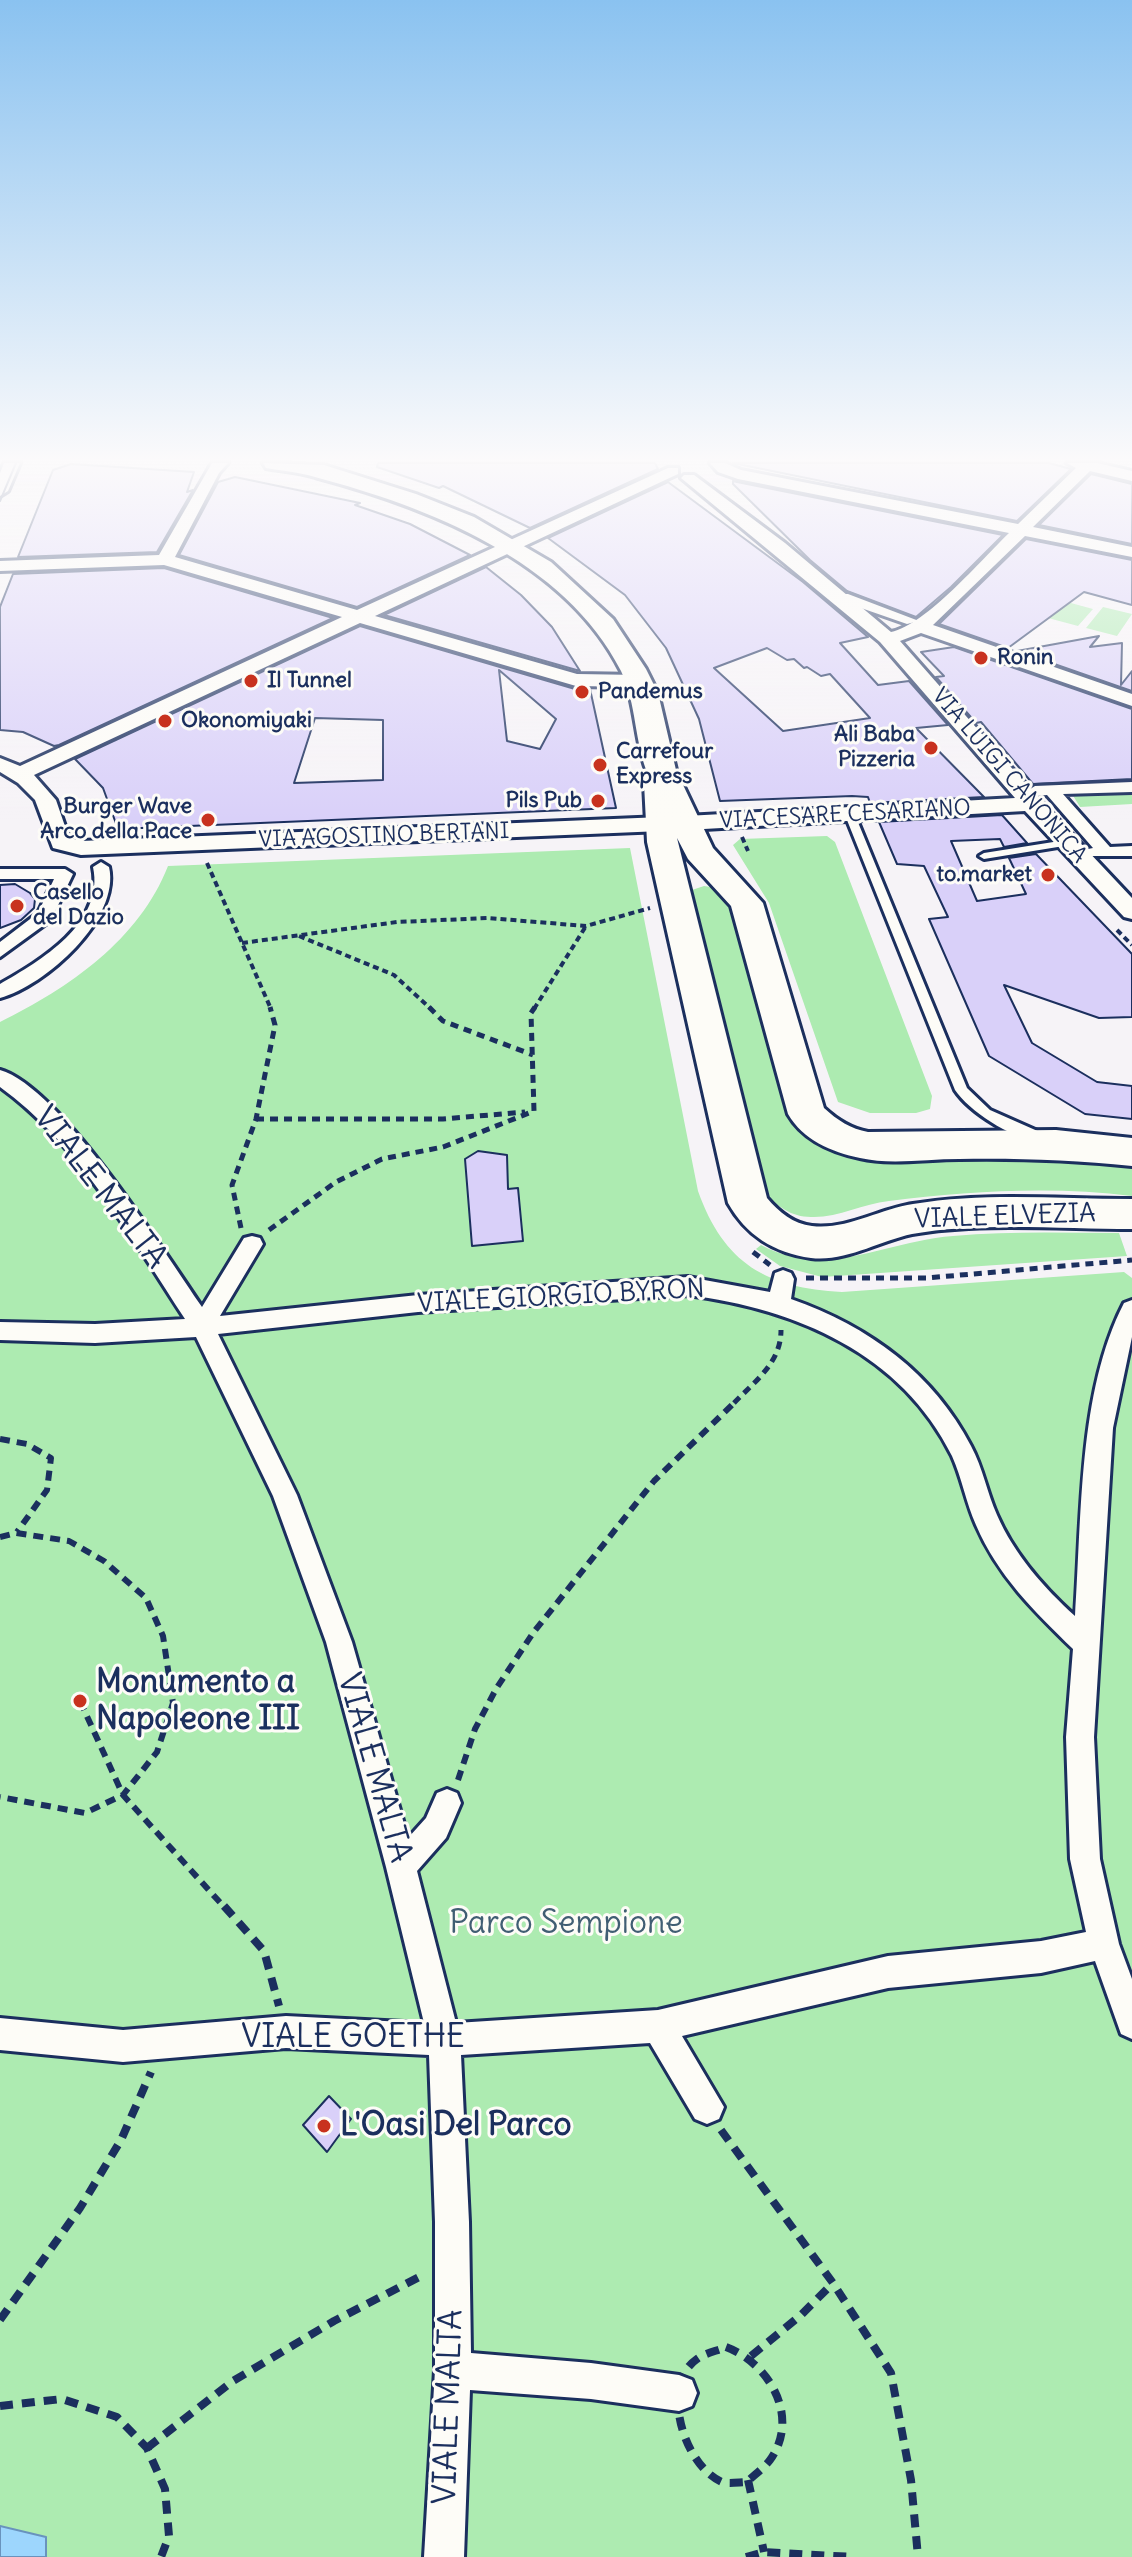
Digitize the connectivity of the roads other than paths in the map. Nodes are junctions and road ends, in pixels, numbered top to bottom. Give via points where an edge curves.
1 (240, 582) edge
2 (436, 582) edge
3 (561, 582) edge
4 (823, 582) edge
5 (963, 582) edge
6 (840, 596) junction
7 (360, 618) junction
8 (916, 624) junction
9 (887, 638) junction
10 (639, 681) junction
11 (1132, 700) edge
12 (10, 769) edge
13 (1132, 787) edge
14 (1039, 795) junction
15 (850, 815) junction
16 (673, 824) junction
17 (1071, 848) junction
18 (1132, 851) edge
19 (1105, 852) junction
20 (984, 856) dead end
21 (104, 858) junction
22 (0, 874) edge
23 (733, 886) junction
24 (669, 897) junction
25 (75, 904) junction
26 (1132, 912) edge
27 (0, 951) edge
28 (0, 992) edge
29 (0, 1077) edge
30 (1056, 1144) junction
31 (1132, 1152) edge
32 (1130, 1219) edge
33 (252, 1244) road end
34 (785, 1272) junction
35 (1132, 1309) edge
36 (202, 1326) junction
37 (0, 1331) edge
38 (1123, 1360) edge
39 (1085, 1643) junction
40 (447, 1803) road end
41 (401, 1867) junction
42 (1104, 1944) junction
43 (1132, 2023) edge
44 (658, 2026) junction
45 (0, 2034) edge
46 (444, 2040) junction
47 (707, 2107) road end
48 (453, 2370) junction
49 (679, 2393) road end
50 (444, 2557) edge

1 - 7 street
2 - 7 street
3 - 10 main road, VIALE GIORGIO BYRON via 619,645
4 - 6 street
5 - 8 street
6 - 8 street
6 - 9 street, VIA LUIGI CANONICA
7 - 10 street via 576,680
7 - 12 street
8 - 9 street via 907,634
8 - 11 street
9 - 14 street, VIA LUIGI CANONICA
10 - 16 main road, VIALE GIORGIO BYRON
12 - 21 street, VIA AGOSTINO BERTANI via 46,803 61,843
13 - 14 street, VIA CESARE CESARIANO
14 - 15 street, VIA CESARE CESARIANO
14 - 17 street, VIA LUIGI CANONICA
14 - 19 street
15 - 16 street, VIA CESARE CESARIANO
15 - 30 lane via 961,1090 984,1114
16 - 21 street, VIA AGOSTINO BERTANI
16 - 23 main road
16 - 24 main road, VIALE GIORGIO BYRON via 662,842
17 - 19 street, VIA CESARE CESARIANO
17 - 20 lane, VIA CESARE CESARIANO
17 - 26 street, VIA LUIGI CANONICA
18 - 19 street, VIA CESARE CESARIANO
21 - 25 street via 103,876
22 - 25 street via 65,874
23 - 24 main road via 703,880
23 - 30 main road via 747,903 807,1114 826,1131 868,1146
24 - 34 main road, VIALE GIORGIO BYRON via 748,1203 764,1223
25 - 27 street
25 - 28 street via 73,942
29 - 36 street, VIALE MALTA via 38,1104 119,1202
30 - 31 main road
32 - 34 main road, VIALE ELVEZIA via 985,1214 912,1219 837,1241 812,1242
33 - 36 street
34 - 36 street, VIALE GIORGIO BYRON via 735,1290 688,1286
34 - 39 street, VIALE GIORGIO BYRON via 831,1321 884,1355 927,1399 962,1452 985,1519 1026,1585
35 - 38 street via 1118,1344
36 - 37 street, VIALE GIORGIO BYRON via 45,1335
36 - 41 street, VIALE MALTA via 285,1495 339,1642
38 - 39 street via 1101,1428
39 - 42 street via 1080,1737 1085,1859
40 - 41 street via 436,1828
41 - 46 street, VIALE MALTA
42 - 43 street
42 - 44 street, VIALE GOETHE via 1041,1957 888,1972
44 - 46 street, VIALE GOETHE
44 - 47 street
45 - 46 street, VIALE GOETHE via 123,2046 286,2032
46 - 48 street, VIALE MALTA
48 - 49 street
48 - 50 street, VIALE MALTA

